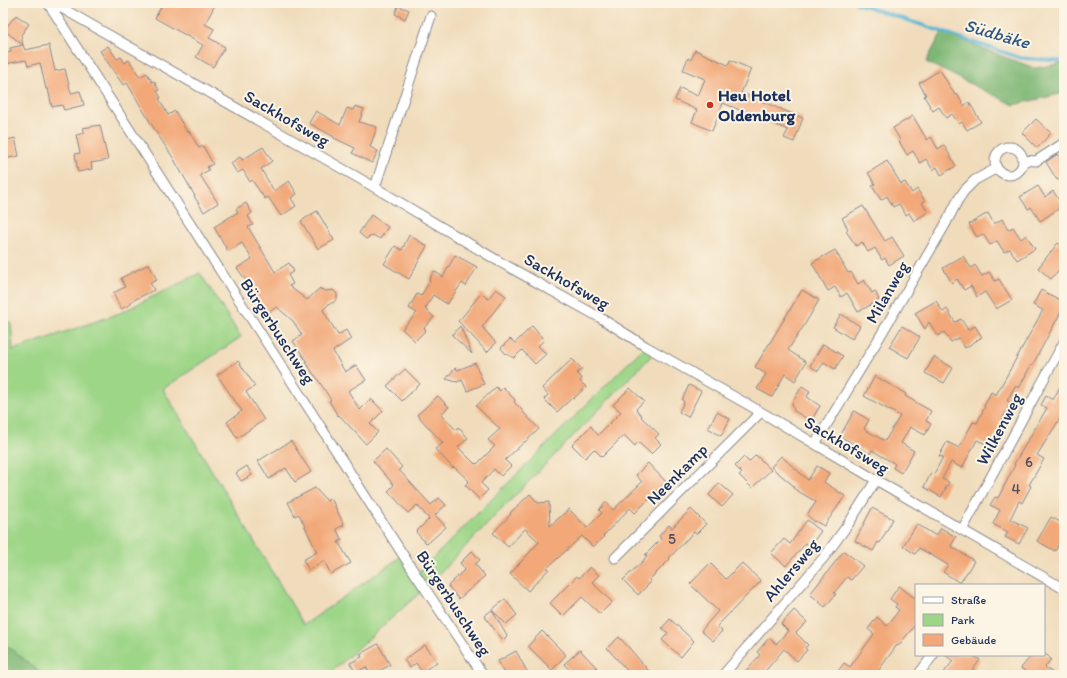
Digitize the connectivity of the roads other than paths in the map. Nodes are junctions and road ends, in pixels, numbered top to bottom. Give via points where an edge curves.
1 (48, 3) edge
2 (53, 3) edge
3 (431, 16) dead end
4 (1064, 142) edge
5 (1023, 160) junction
6 (997, 168) junction
7 (375, 187) junction
8 (1064, 342) edge
9 (761, 412) junction
10 (815, 444) junction
11 (876, 480) junction
12 (962, 530) junction
13 (615, 558) dead end
14 (1064, 589) edge
15 (932, 656) edge
16 (483, 675) edge
17 (722, 675) edge
18 (918, 675) edge

1 - 16 street, Bürgerbuschweg
2 - 7 street, Sackhofsweg
3 - 7 street
4 - 5 street via 1036,161
5 - 6 street via 1021,169 1013,174 1004,174
5 - 6 street via 1016,148 1002,148 996,155
6 - 10 street, Milanweg via 975,180 958,200
7 - 9 street, Sackhofsweg
8 - 12 street, Wilkenweg
9 - 10 street, Sackhofsweg
9 - 13 street, Neenkamp
10 - 11 street, Sackhofsweg
11 - 12 street, Sackhofsweg
11 - 17 street, Ahlersweg via 825,556
12 - 14 street, Sackhofsweg
15 - 18 street

